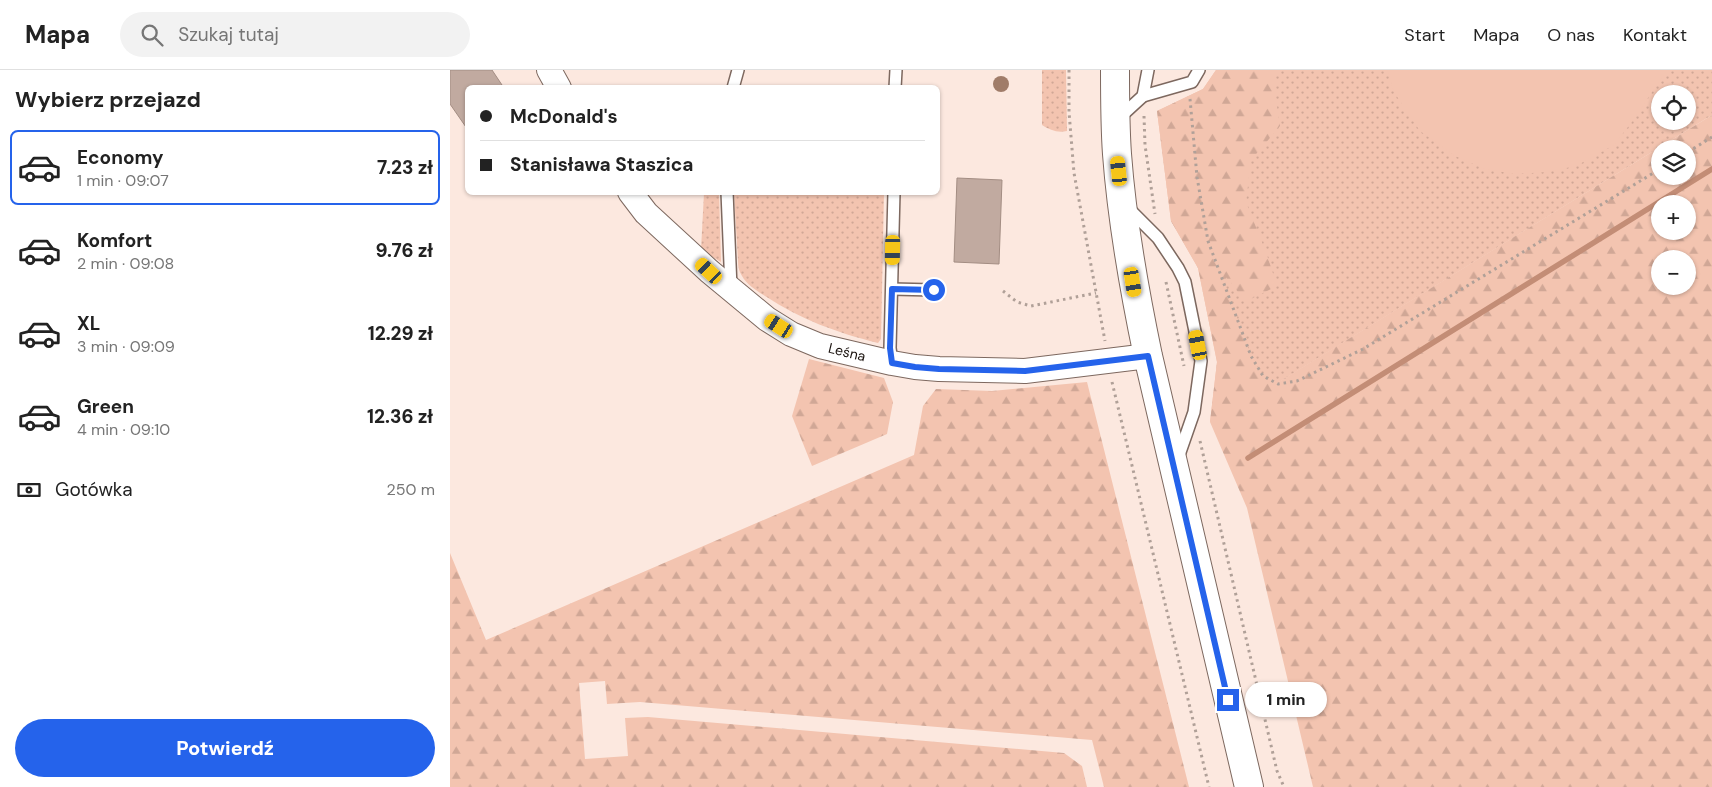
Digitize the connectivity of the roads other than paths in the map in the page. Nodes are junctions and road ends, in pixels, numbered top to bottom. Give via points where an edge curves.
1 (549, 70) edge
2 (738, 70) edge
3 (896, 70) edge
4 (1115, 70) edge
5 (1148, 70) edge
6 (1199, 70) edge
7 (557, 85) edge
8 (734, 85) edge
9 (896, 85) edge
10 (1143, 96) junction
11 (1116, 120) junction
12 (632, 195) edge
13 (727, 195) edge
14 (894, 195) edge
15 (1122, 203) junction
16 (892, 289) junction
17 (731, 290) junction
18 (934, 290) dead end
19 (1148, 356) junction
20 (892, 363) junction
21 (1174, 469) junction
22 (1249, 787) edge

1 - 7 street
2 - 8 lane
3 - 9 lane
4 - 11 main road
5 - 10 lane
6 - 10 lane via 1192,82
10 - 11 lane
11 - 15 main road
12 - 17 street, Leśna via 646,213
13 - 17 lane
14 - 16 lane
15 - 19 main road
15 - 21 lane via 1158,238 1186,282 1200,361 1194,412
16 - 18 lane
16 - 20 lane
17 - 20 street, Leśna via 791,334 820,346
19 - 20 street, Leśna via 1025,371 939,369
19 - 21 main road
21 - 22 main road

